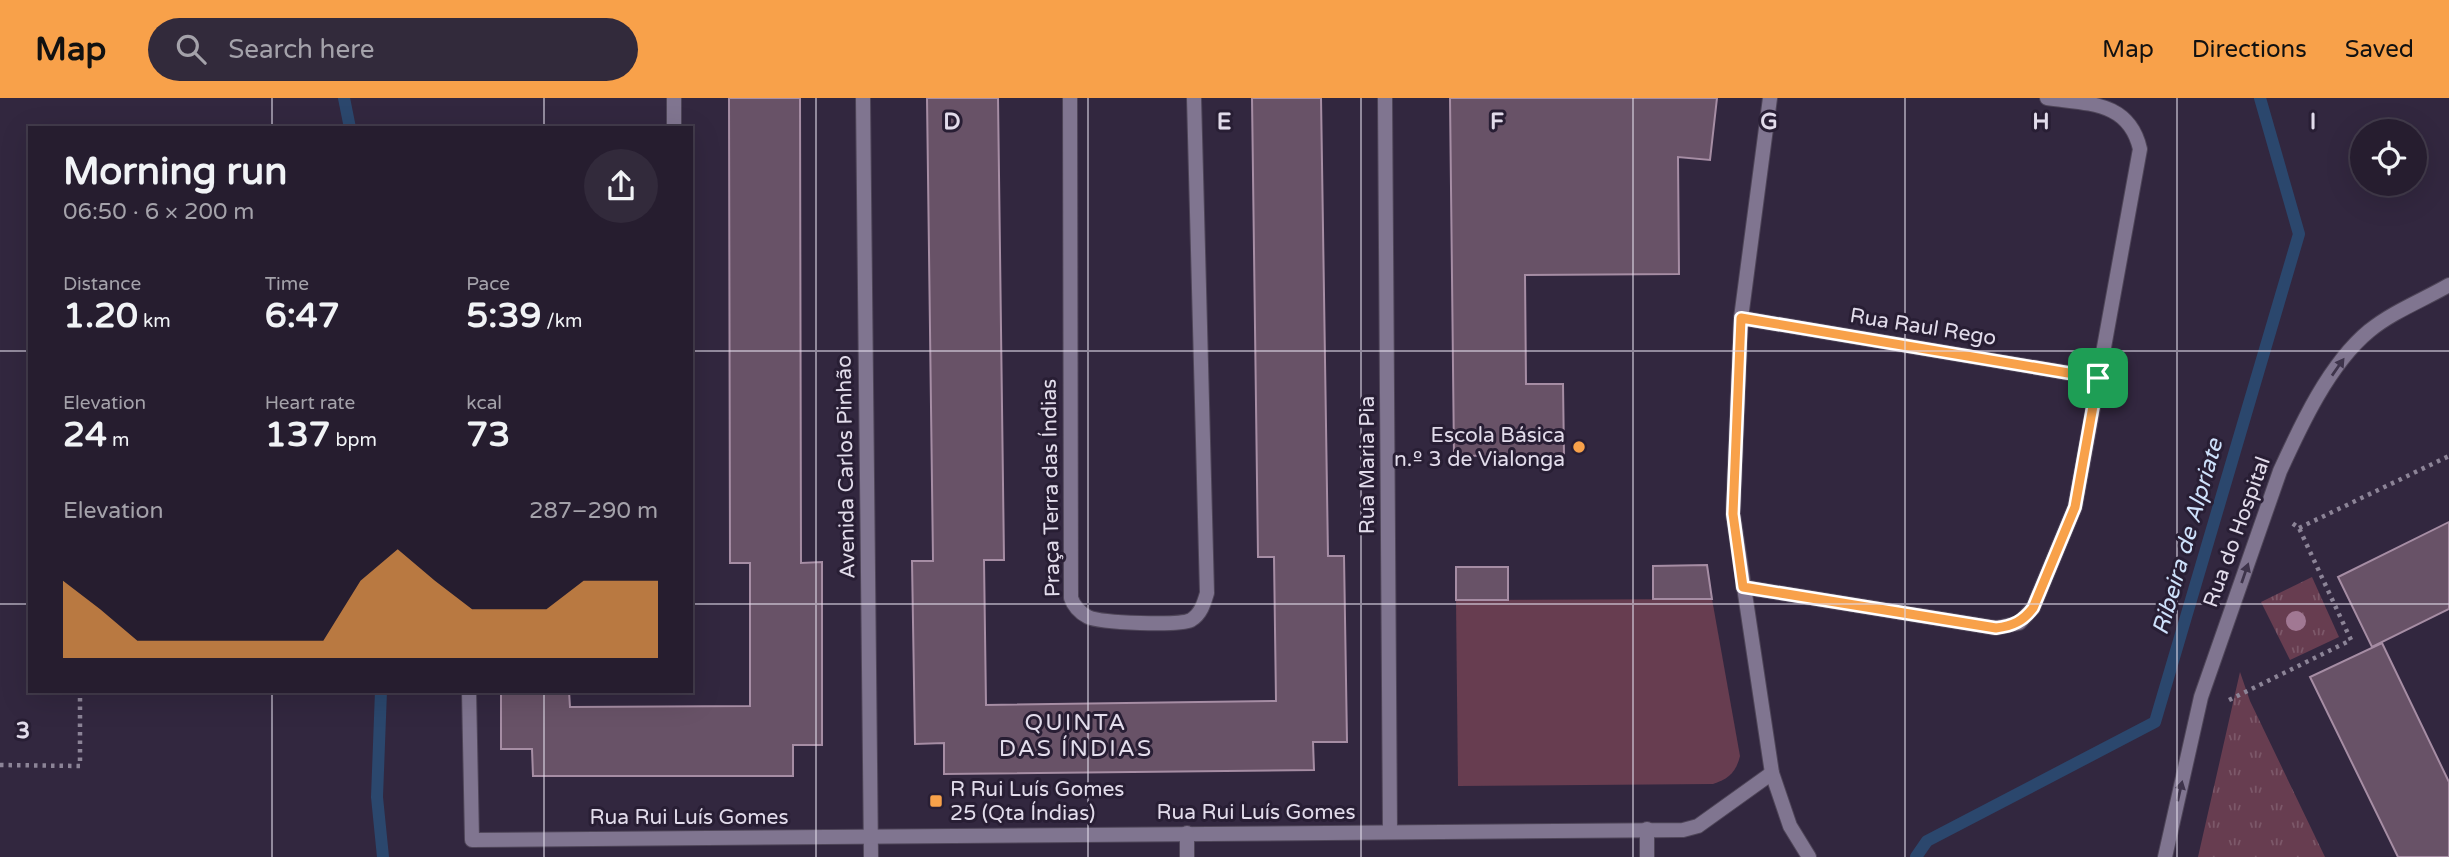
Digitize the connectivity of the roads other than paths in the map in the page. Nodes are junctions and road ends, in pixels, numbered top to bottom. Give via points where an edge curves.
1 (674, 98) edge
2 (863, 98) edge
3 (1070, 98) edge
4 (1194, 98) edge
5 (1385, 98) edge
6 (1770, 98) edge
7 (2047, 98) edge
8 (674, 126) edge
9 (2449, 285) edge
10 (1741, 318) junction
11 (2098, 378) junction
12 (1743, 587) junction
13 (469, 693) edge
14 (1772, 773) junction
15 (1647, 830) junction
16 (1390, 832) junction
17 (1187, 833) junction
18 (871, 836) junction
19 (871, 857) edge
20 (1187, 857) edge
21 (1647, 857) edge
22 (1809, 857) edge
23 (2165, 857) edge

1 - 8 street
2 - 18 street, Avenida Carlos Pinhão
3 - 4 street, Praça Terra das Índias via 1071,597 1081,613 1098,620 1181,624 1195,617 1207,593
5 - 16 street, Rua Maria Pia
6 - 10 street
7 - 11 street via 2113,111 2127,119 2140,149
23 -> 9 street, Rua do Hospital via 2200,704 2295,439 2350,350 2386,319
10 - 11 street, Rua Raul Rego
10 - 12 street via 1733,514
11 - 12 street via 2073,514 2033,608 2019,622 1996,628
12 - 14 street
13 - 18 street, Rua Rui Luís Gomes via 472,840
14 - 15 street, Rua Rui Luís Gomes via 1698,826
14 - 22 street via 1790,826
15 - 16 street, Rua Rui Luís Gomes
15 - 21 street
16 - 17 street, Rua Rui Luís Gomes
17 - 18 street, Rua Rui Luís Gomes
17 - 20 street
18 - 19 street, Avenida Carlos Pinhão

